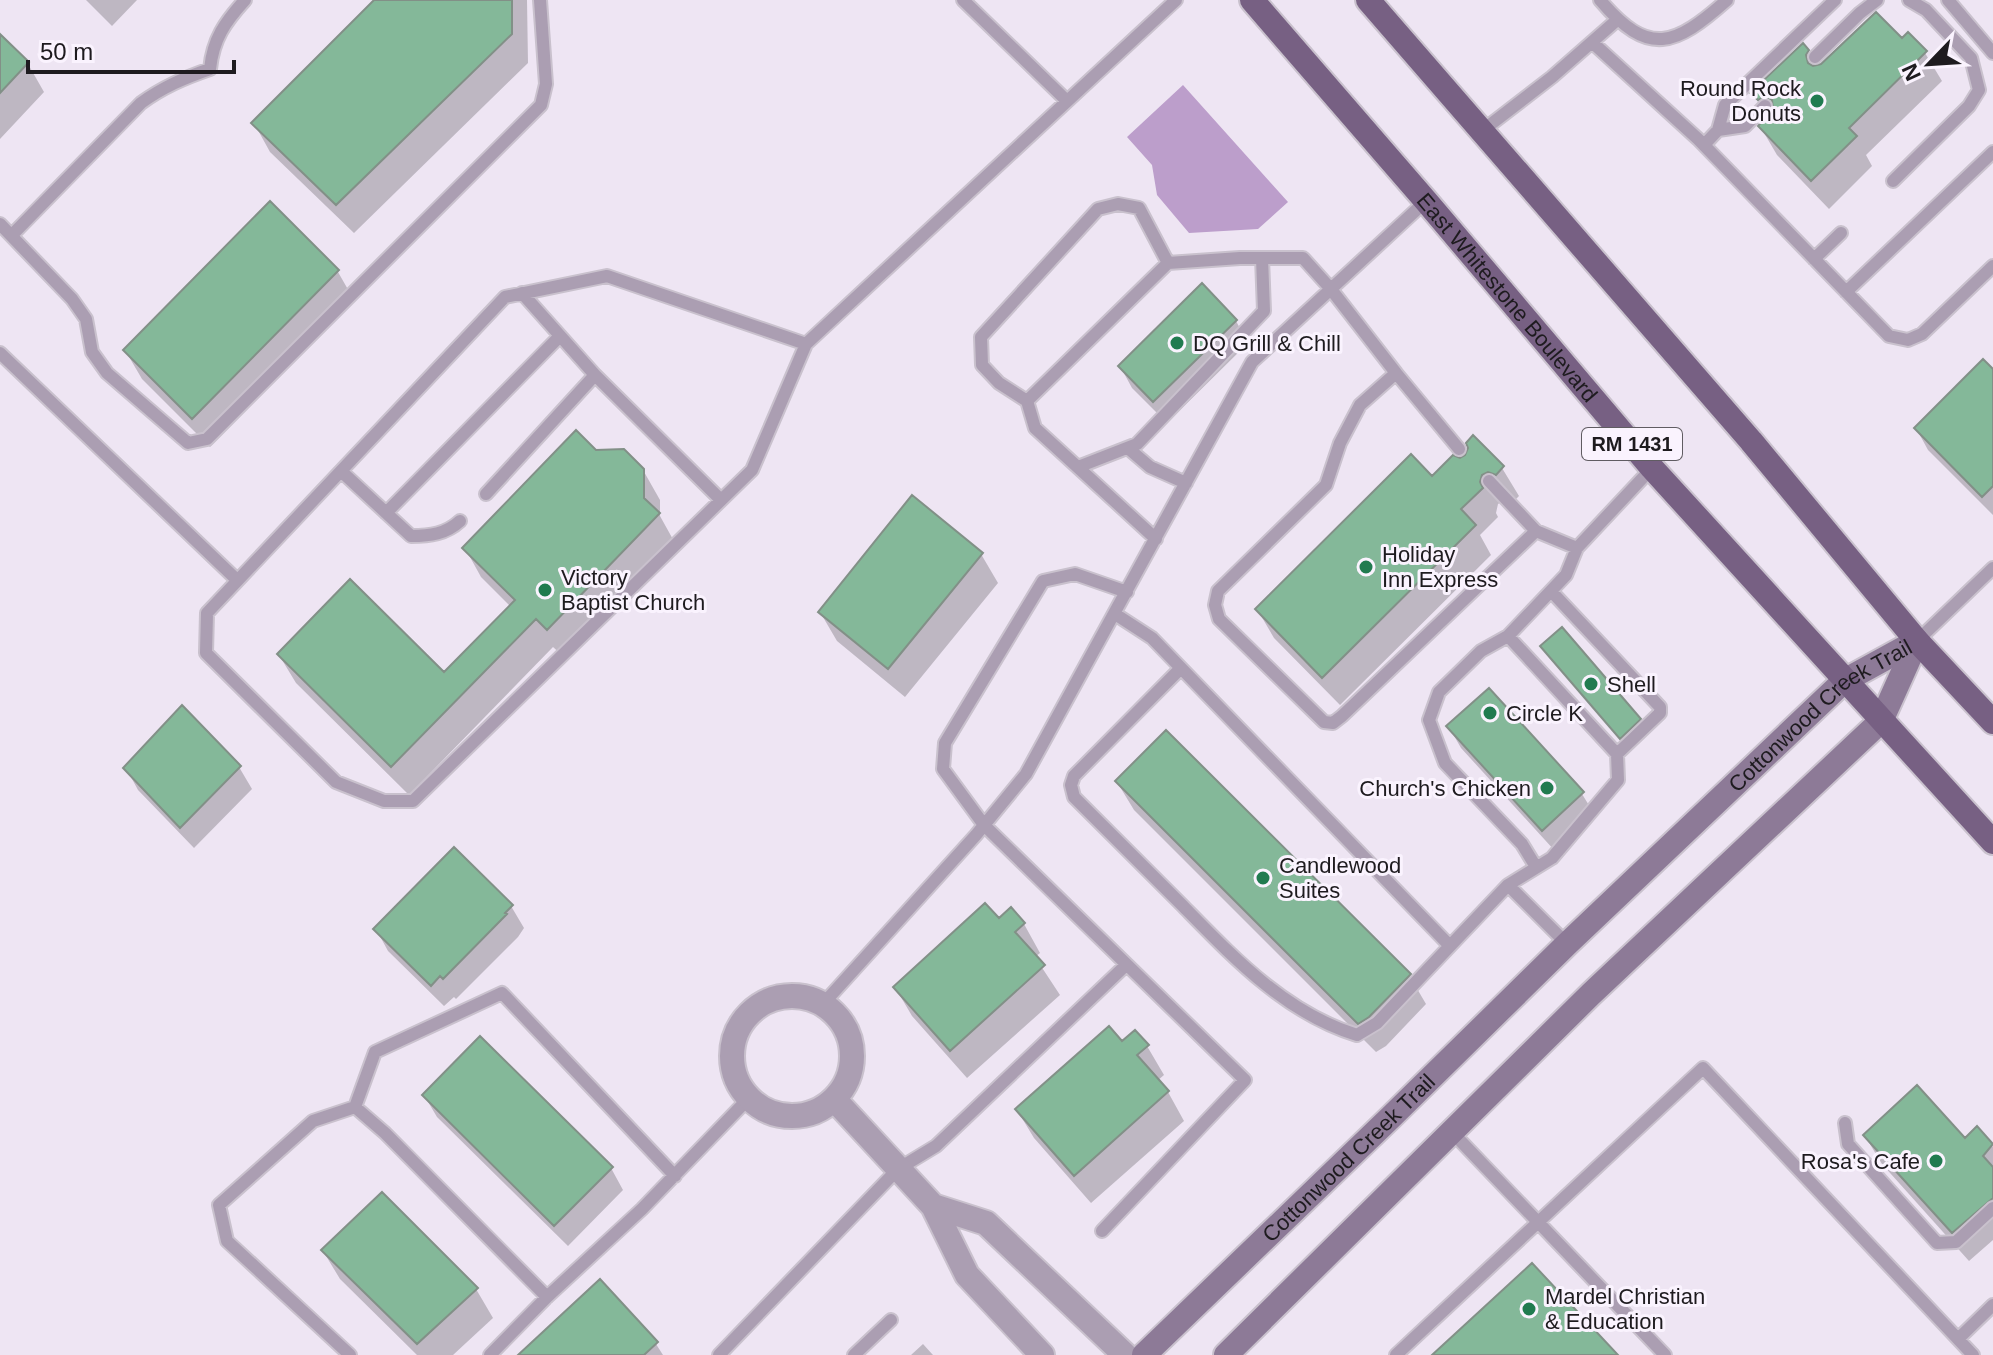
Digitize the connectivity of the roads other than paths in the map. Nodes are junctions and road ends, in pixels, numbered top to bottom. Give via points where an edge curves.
1 (245, 0) edge
2 (540, 0) edge
3 (963, 0) edge
4 (1176, 0) edge
5 (1252, 0) edge
6 (1368, 0) edge
7 (1600, 0) edge
8 (1727, 0) edge
9 (1835, 0) edge
10 (1877, 0) edge
11 (1909, 0) edge
12 (1948, 0) edge
13 (1617, 20) junction
14 (1593, 43) junction
15 (1993, 53) edge
16 (1815, 57) dead end
17 (1067, 101) junction
18 (1765, 106) dead end
19 (1718, 130) junction
20 (1482, 131) junction
21 (1704, 145) junction
22 (1992, 155) edge
23 (1893, 181) dead end
24 (1426, 201) junction
25 (0, 224) edge
26 (1841, 233) dead end
27 (12, 235) junction
28 (1262, 258) junction
29 (1814, 259) junction
30 (1168, 263) junction
31 (1993, 266) edge
32 (1330, 288) junction
33 (1846, 292) junction
34 (522, 293) junction
35 (560, 336) junction
36 (806, 344) junction
37 (0, 353) edge
38 (1396, 373) junction
39 (595, 375) junction
40 (1027, 401) junction
41 (1129, 449) junction
42 (1459, 449) dead end
43 (1078, 467) junction
44 (1652, 468) junction
45 (341, 471) junction
46 (1489, 481) dead end
47 (1186, 483) junction
48 (486, 494) dead end
49 (721, 500) junction
50 (386, 513) junction
51 (460, 521) dead end
52 (1536, 531) junction
53 (1156, 539) junction
54 (1577, 548) junction
55 (1993, 568) edge
56 (237, 580) junction
57 (1551, 591) junction
58 (1127, 592) junction
59 (1115, 614) junction
60 (1508, 636) junction
61 (1917, 641) junction
62 (1180, 669) junction
63 (1844, 681) junction
64 (1881, 721) junction
65 (1993, 722) edge
66 (1617, 754) junction
67 (984, 825) junction
68 (1993, 842) edge
69 (1536, 867) junction
70 (1508, 885) junction
71 (1567, 944) junction
72 (1450, 946) junction
73 (1126, 965) junction
74 (823, 1004) junction
75 (749, 1098) junction
76 (834, 1099) junction
77 (355, 1107) junction
78 (1845, 1123) dead end
79 (1452, 1132) junction
80 (898, 1169) junction
81 (675, 1176) junction
82 (933, 1206) junction
83 (1993, 1208) edge
84 (1539, 1221) junction
85 (1102, 1231) dead end
86 (547, 1297) junction
87 (1993, 1305) edge
88 (891, 1320) dead end
89 (1958, 1339) junction
90 (350, 1355) edge
91 (490, 1355) edge
92 (720, 1355) edge
93 (854, 1355) edge
94 (1042, 1355) edge
95 (1125, 1355) edge
96 (1144, 1355) edge
97 (1226, 1355) edge
98 (1396, 1355) edge
99 (1665, 1355) edge
100 (1973, 1355) edge

1 - 27 lane via 212,48 210,69 159,89 141,103
2 - 27 lane via 546,84 541,105 207,439 188,443 107,373 92,352 86,319
3 - 17 lane
4 - 17 lane
5 - 24 main road, East Whitestone Boulevard / RM 1431
6 - 20 main road
7 - 13 lane
8 - 13 lane via 1670,39 1636,34
9 - 19 lane via 1725,105
10 - 16 lane
11 - 23 lane via 1926,10 1971,58 1979,90
12 - 15 lane
13 - 14 lane
14 - 20 lane
14 - 21 lane
17 - 36 lane
18 - 19 lane via 1745,126
19 - 21 lane
20 - 61 main road
21 - 29 lane
22 - 33 lane
24 - 32 lane
24 - 44 main road, East Whitestone Boulevard / RM 1431
25 - 27 lane
26 - 29 lane
28 - 30 lane
28 - 32 lane via 1303,258
28 - 41 lane via 1264,311
29 - 33 lane
30 - 40 lane
30 - 40 lane via 1139,208 1118,204 1098,209 981,337 982,365
31 - 33 lane via 1922,334 1908,340 1889,336
32 - 38 lane
32 - 47 lane via 1252,362
34 - 35 lane
34 - 36 lane via 607,276
34 - 45 lane via 505,297
35 - 39 lane
35 - 50 lane
36 - 49 lane via 752,470
37 - 56 lane
38 - 42 lane
38 - 52 lane via 1360,405 1326,485 1218,591 1219,619 1324,722 1333,723
39 - 48 lane
39 - 49 lane
40 - 43 lane via 1035,428
41 - 43 lane
41 - 47 lane via 1150,467
43 - 53 lane
44 - 54 lane
44 - 63 main road, East Whitestone Boulevard / RM 1431
45 - 50 lane
45 - 56 lane
46 - 52 lane
47 - 53 lane
49 - 56 lane via 413,801 384,801 336,782 206,653 207,613
50 - 51 lane via 411,536 430,536
52 - 54 lane
53 - 58 lane
54 - 57 lane via 1566,575
55 - 61 lane
57 - 60 lane
57 - 66 lane via 1660,707 1660,713
58 - 59 lane
58 - 67 lane via 1075,574 1043,581 945,743 943,769
59 - 62 lane via 1152,638
59 - 67 lane via 1026,774
60 - 66 lane
60 - 69 lane via 1481,651 1439,692 1429,720 1445,763 1522,844
61 - 63 street, Cottonwood Creek Trail
61 - 64 street, Cottonwood Creek Trail
61 - 65 main road
62 - 72 lane
62 - 72 lane via 1074,776 1074,797 1247,971 1339,1029 1357,1035 1377,1023
63 - 64 main road, East Whitestone Boulevard / RM 1431
63 - 71 street, Cottonwood Creek Trail
64 - 68 main road, East Whitestone Boulevard / RM 1431
64 - 79 street, Cottonwood Creek Trail
66 - 69 lane via 1618,780 1552,858
67 - 73 lane
67 - 74 lane
69 - 70 lane
70 - 71 lane
70 - 72 lane
71 - 96 street, Cottonwood Creek Trail
73 - 80 lane via 936,1146
73 - 85 lane via 1245,1080
74 - 75 street via 807,997 772,998 744,1018 735,1033 732,1068
74 - 76 street via 847,1031 852,1049 848,1076
75 - 76 street via 782,1116 810,1113
75 - 81 lane
76 - 80 street
77 - 81 lane via 375,1052 502,993
77 - 86 lane
77 - 90 lane via 313,1121 219,1205 227,1241
78 - 83 lane via 1848,1144 1937,1243 1956,1242
79 - 84 lane
79 - 97 street, Cottonwood Creek Trail
80 - 82 street
80 - 92 lane
81 - 86 lane
82 - 94 street via 967,1275
82 - 95 street via 986,1223
84 - 89 lane via 1703,1068
84 - 98 lane
84 - 99 lane
86 - 91 lane
87 - 89 lane
88 - 93 lane
89 - 100 lane

